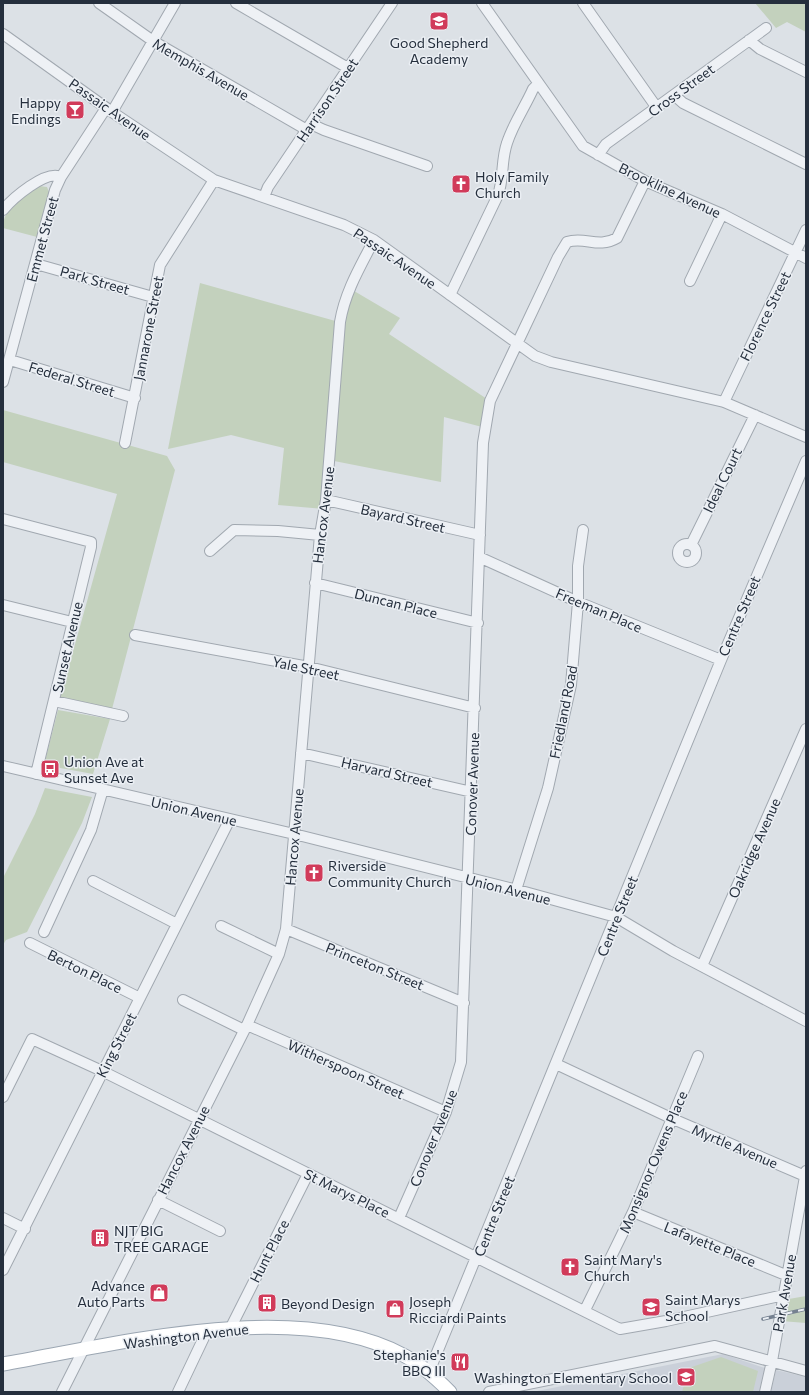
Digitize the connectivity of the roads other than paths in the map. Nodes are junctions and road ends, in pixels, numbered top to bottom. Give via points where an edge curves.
1 (99, 3) edge
2 (175, 3) edge
3 (236, 3) edge
4 (482, 3) edge
5 (583, 3) edge
6 (389, 4) edge
7 (766, 28) dead end
8 (3, 34) edge
9 (749, 40) junction
10 (153, 41) junction
11 (348, 68) junction
12 (806, 72) edge
13 (538, 84) junction
14 (674, 95) junction
15 (657, 108) junction
16 (109, 110) junction
17 (309, 127) junction
18 (598, 155) junction
19 (806, 164) edge
20 (427, 166) dead end
21 (61, 177) junction
22 (214, 180) junction
23 (645, 181) junction
24 (264, 197) junction
25 (3, 210) edge
26 (722, 214) junction
27 (806, 230) edge
28 (374, 240) junction
29 (795, 252) junction
30 (806, 258) edge
31 (36, 264) junction
32 (690, 281) dead end
33 (450, 295) junction
34 (153, 297) junction
35 (518, 345) junction
36 (10, 360) junction
37 (3, 382) edge
38 (135, 398) junction
39 (724, 402) junction
40 (754, 415) junction
41 (806, 437) edge
42 (125, 442) dead end
43 (806, 461) edge
44 (326, 500) junction
45 (3, 519) edge
46 (583, 530) dead end
47 (320, 535) junction
48 (480, 535) junction
49 (691, 545) dead end
50 (210, 551) dead end
51 (480, 557) junction
52 (315, 583) junction
53 (578, 602) junction
54 (3, 605) edge
55 (72, 622) junction
56 (478, 623) junction
57 (135, 634) dead end
58 (721, 660) junction
59 (309, 668) junction
60 (54, 701) junction
61 (475, 708) junction
62 (123, 716) dead end
63 (806, 729) edge
64 (301, 753) junction
65 (3, 766) edge
66 (36, 774) junction
67 (103, 789) junction
68 (472, 792) junction
69 (230, 819) junction
70 (294, 834) junction
71 (469, 879) junction
72 (93, 881) dead end
73 (516, 890) junction
74 (616, 918) junction
75 (177, 924) junction
76 (221, 926) dead end
77 (286, 929) junction
78 (44, 932) dead end
79 (30, 943) dead end
80 (279, 954) junction
81 (702, 966) junction
82 (140, 998) junction
83 (184, 1000) dead end
84 (464, 1003) junction
85 (806, 1021) edge
86 (245, 1028) junction
87 (698, 1056) dead end
88 (556, 1064) junction
89 (102, 1071) junction
90 (3, 1097) edge
91 (446, 1112) junction
92 (198, 1120) junction
93 (673, 1120) junction
94 (806, 1173) edge
95 (308, 1174) junction
96 (158, 1200) junction
97 (633, 1212) junction
98 (3, 1218) edge
99 (399, 1218) junction
100 (25, 1229) junction
101 (220, 1231) dead end
102 (478, 1257) junction
103 (3, 1270) edge
104 (788, 1276) junction
105 (784, 1295) junction
106 (585, 1310) junction
107 (230, 1329) junction
108 (207, 1331) junction
109 (83, 1350) junction
110 (772, 1361) junction
111 (3, 1364) edge
112 (806, 1371) edge
113 (429, 1372) junction
114 (62, 1392) edge
115 (178, 1392) edge
116 (450, 1392) edge
117 (489, 1392) edge
118 (765, 1392) edge

1 - 10 street, Memphis Avenue
2 - 10 street, Emmet Street
3 - 11 street
4 - 13 street, Brookline Avenue
5 - 15 street
6 - 11 street, Harrison Street
7 - 9 street, Cross Street
8 - 16 street, Passaic Avenue
9 - 12 street via 760,49
9 - 14 street, Cross Street
10 - 16 street, Emmet Street
10 - 17 street, Memphis Avenue
11 - 17 street, Harrison Street
13 - 18 street, Brookline Avenue via 580,143
13 - 33 street via 508,138 498,195
14 - 15 street, Cross Street
14 - 19 street via 683,103
15 - 18 street, Cross Street via 606,144
16 - 21 street, Emmet Street
16 - 22 street, Passaic Avenue
17 - 20 street, Memphis Avenue
17 - 24 street, Harrison Street via 268,187
18 - 23 street, Brookline Avenue
21 - 25 street via 52,176 31,186
21 - 31 street, Emmet Street
22 - 24 street, Passaic Avenue
22 - 34 street, Jannarone Street via 160,265
23 - 26 street, Brookline Avenue
23 - 35 street, Conover Avenue via 616,238 608,243 574,240 567,242
24 - 28 street, Passaic Avenue via 344,225
26 - 29 street, Brookline Avenue
26 - 32 street
27 - 29 street, Florence Street
28 - 33 street, Passaic Avenue
28 - 44 street, Hancox Avenue via 349,288 341,314
29 - 30 street, Brookline Avenue
29 - 39 street, Florence Street
31 - 34 street, Park Street
31 - 36 street, Emmet Street
33 - 35 street, Passaic Avenue
34 - 38 street, Jannarone Street
35 - 39 street, Passaic Avenue via 551,362
35 - 48 street, Conover Avenue via 490,401 481,465
36 - 37 street, Emmet Street
36 - 38 street, Federal Street
38 - 42 street, Jannarone Street
39 - 40 street, Passaic Avenue
40 - 41 street, Passaic Avenue
40 - 49 street, Ideal Court
43 - 58 street, Centre Street
44 - 47 street, Hancox Avenue
44 - 48 street, Bayard Street
45 - 55 street, Sunset Avenue via 91,542
46 - 53 street, Friedland Road via 578,566
47 - 50 street via 234,530
47 - 52 street, Hancox Avenue
48 - 51 street, Conover Avenue
51 - 53 street, Freeman Place
51 - 56 street, Conover Avenue
52 - 56 street, Duncan Place
52 - 59 street, Hancox Avenue
53 - 58 street, Freeman Place
53 - 73 street, Friedland Road via 571,686 548,788
54 - 55 street
55 - 60 street, Sunset Avenue
56 - 61 street, Conover Avenue
57 - 59 street, Yale Street
58 - 74 street, Centre Street
59 - 61 street, Yale Street
59 - 64 street, Hancox Avenue
60 - 62 street
60 - 66 street, Sunset Avenue
61 - 68 street, Conover Avenue
63 - 81 street, Oakridge Avenue
64 - 68 street, Harvard Street
64 - 70 street, Hancox Avenue
65 - 66 street, Union Avenue
66 - 67 street, Union Avenue
67 - 69 street, Union Avenue
67 - 78 street via 91,830
68 - 71 street, Conover Avenue
69 - 70 street, Union Avenue
69 - 75 street, King Street
70 - 71 street, Union Avenue
70 - 77 street, Hancox Avenue
71 - 73 street, Union Avenue
71 - 84 street, Conover Avenue
72 - 75 street
73 - 74 street, Union Avenue
74 - 81 street, Union Avenue
74 - 88 street, Centre Street
75 - 82 street, King Street
76 - 80 street
77 - 80 street, Hancox Avenue
77 - 84 street, Princeton Street
79 - 82 street, Berton Place
80 - 86 street, Hancox Avenue
81 - 85 street, Union Avenue
82 - 89 street, King Street
83 - 86 street, Witherspoon Street
84 - 91 street, Conover Avenue via 461,1062
86 - 91 street, Witherspoon Street
86 - 92 street, Hancox Avenue
87 - 93 street, Monsignor Owens Place
88 - 93 street, Myrtle Avenue
88 - 102 street, Centre Street
89 - 90 street, St Marys Place via 32,1039
89 - 92 street, St Marys Place
89 - 100 street, King Street
91 - 99 street, Conover Avenue
92 - 95 street, St Marys Place
92 - 96 street, Hancox Avenue
93 - 94 street, Myrtle Avenue
93 - 97 street, Monsignor Owens Place
94 - 104 street, Park Avenue
95 - 99 street, St Marys Place
95 - 107 street, Hunt Place
96 - 101 street
96 - 109 street, Hancox Avenue
97 - 104 street, Lafayette Place
97 - 106 street, Monsignor Owens Place
98 - 100 street
99 - 102 street, St Marys Place
100 - 103 street, King Street
102 - 106 street, St Marys Place
102 - 113 street, Centre Street
104 - 105 street, Park Avenue
105 - 106 street, St Marys Place via 620,1329
105 - 110 street, Park Avenue
107 - 108 main road, Washington Avenue
107 - 113 main road, Washington Avenue via 289,1328 349,1336 386,1347
108 - 109 main road, Washington Avenue
108 - 115 street
109 - 111 main road, Washington Avenue
109 - 114 street, Hancox Avenue
110 - 112 street
110 - 117 street via 715,1346
110 - 118 street, Park Avenue
113 - 116 main road, Washington Avenue

